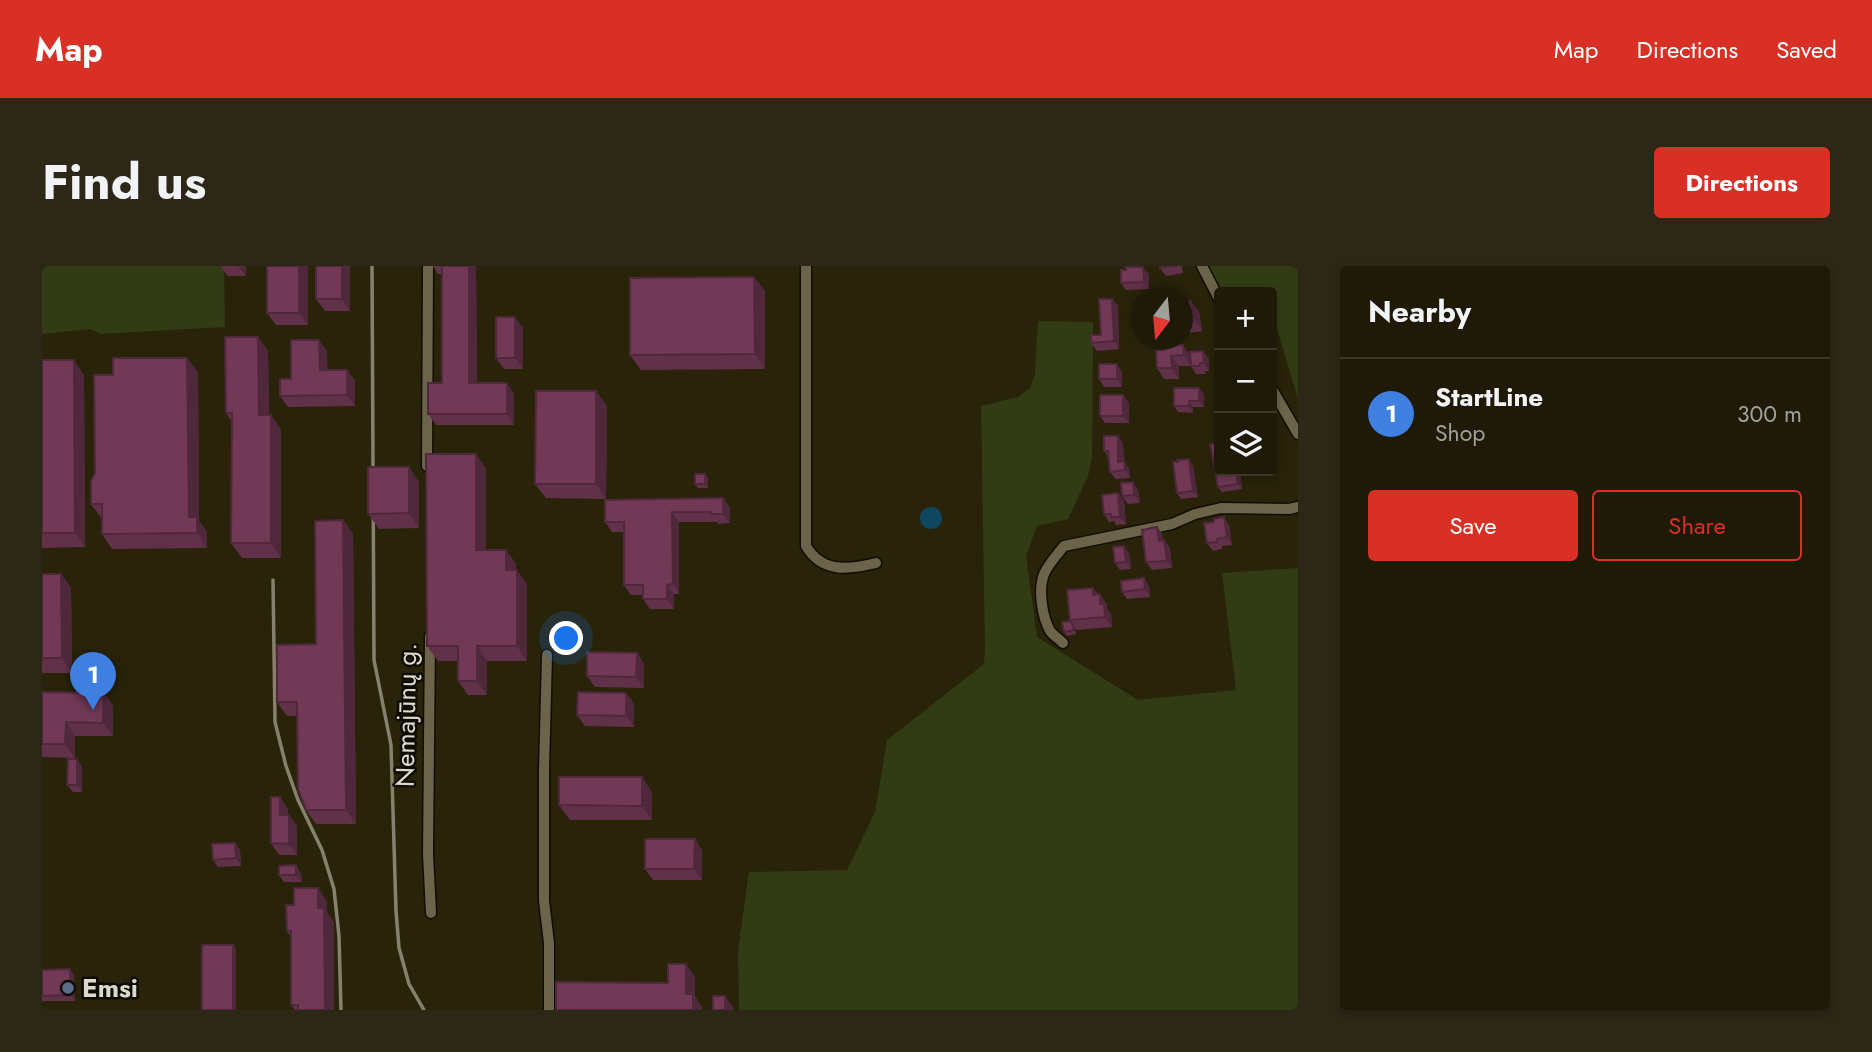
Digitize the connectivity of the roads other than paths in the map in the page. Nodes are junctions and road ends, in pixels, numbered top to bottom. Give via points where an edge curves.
1 (428, 266) edge
2 (806, 266) edge
3 (1202, 266) edge
4 (1214, 289) edge
5 (1277, 398) edge
6 (1298, 434) edge
7 (428, 481) edge
8 (1298, 507) edge
9 (876, 563) dead end
10 (430, 628) edge
11 (1063, 643) dead end
12 (547, 655) dead end
13 (431, 913) dead end
14 (549, 1010) edge

1 - 7 street
2 - 9 street via 806,546 813,558 825,565
3 - 4 street
5 - 6 street
8 - 11 street via 1221,508 1172,524 1064,546 1044,576 1041,593 1051,632
10 - 13 street, Nemajūnų g.
12 - 14 street via 544,901

